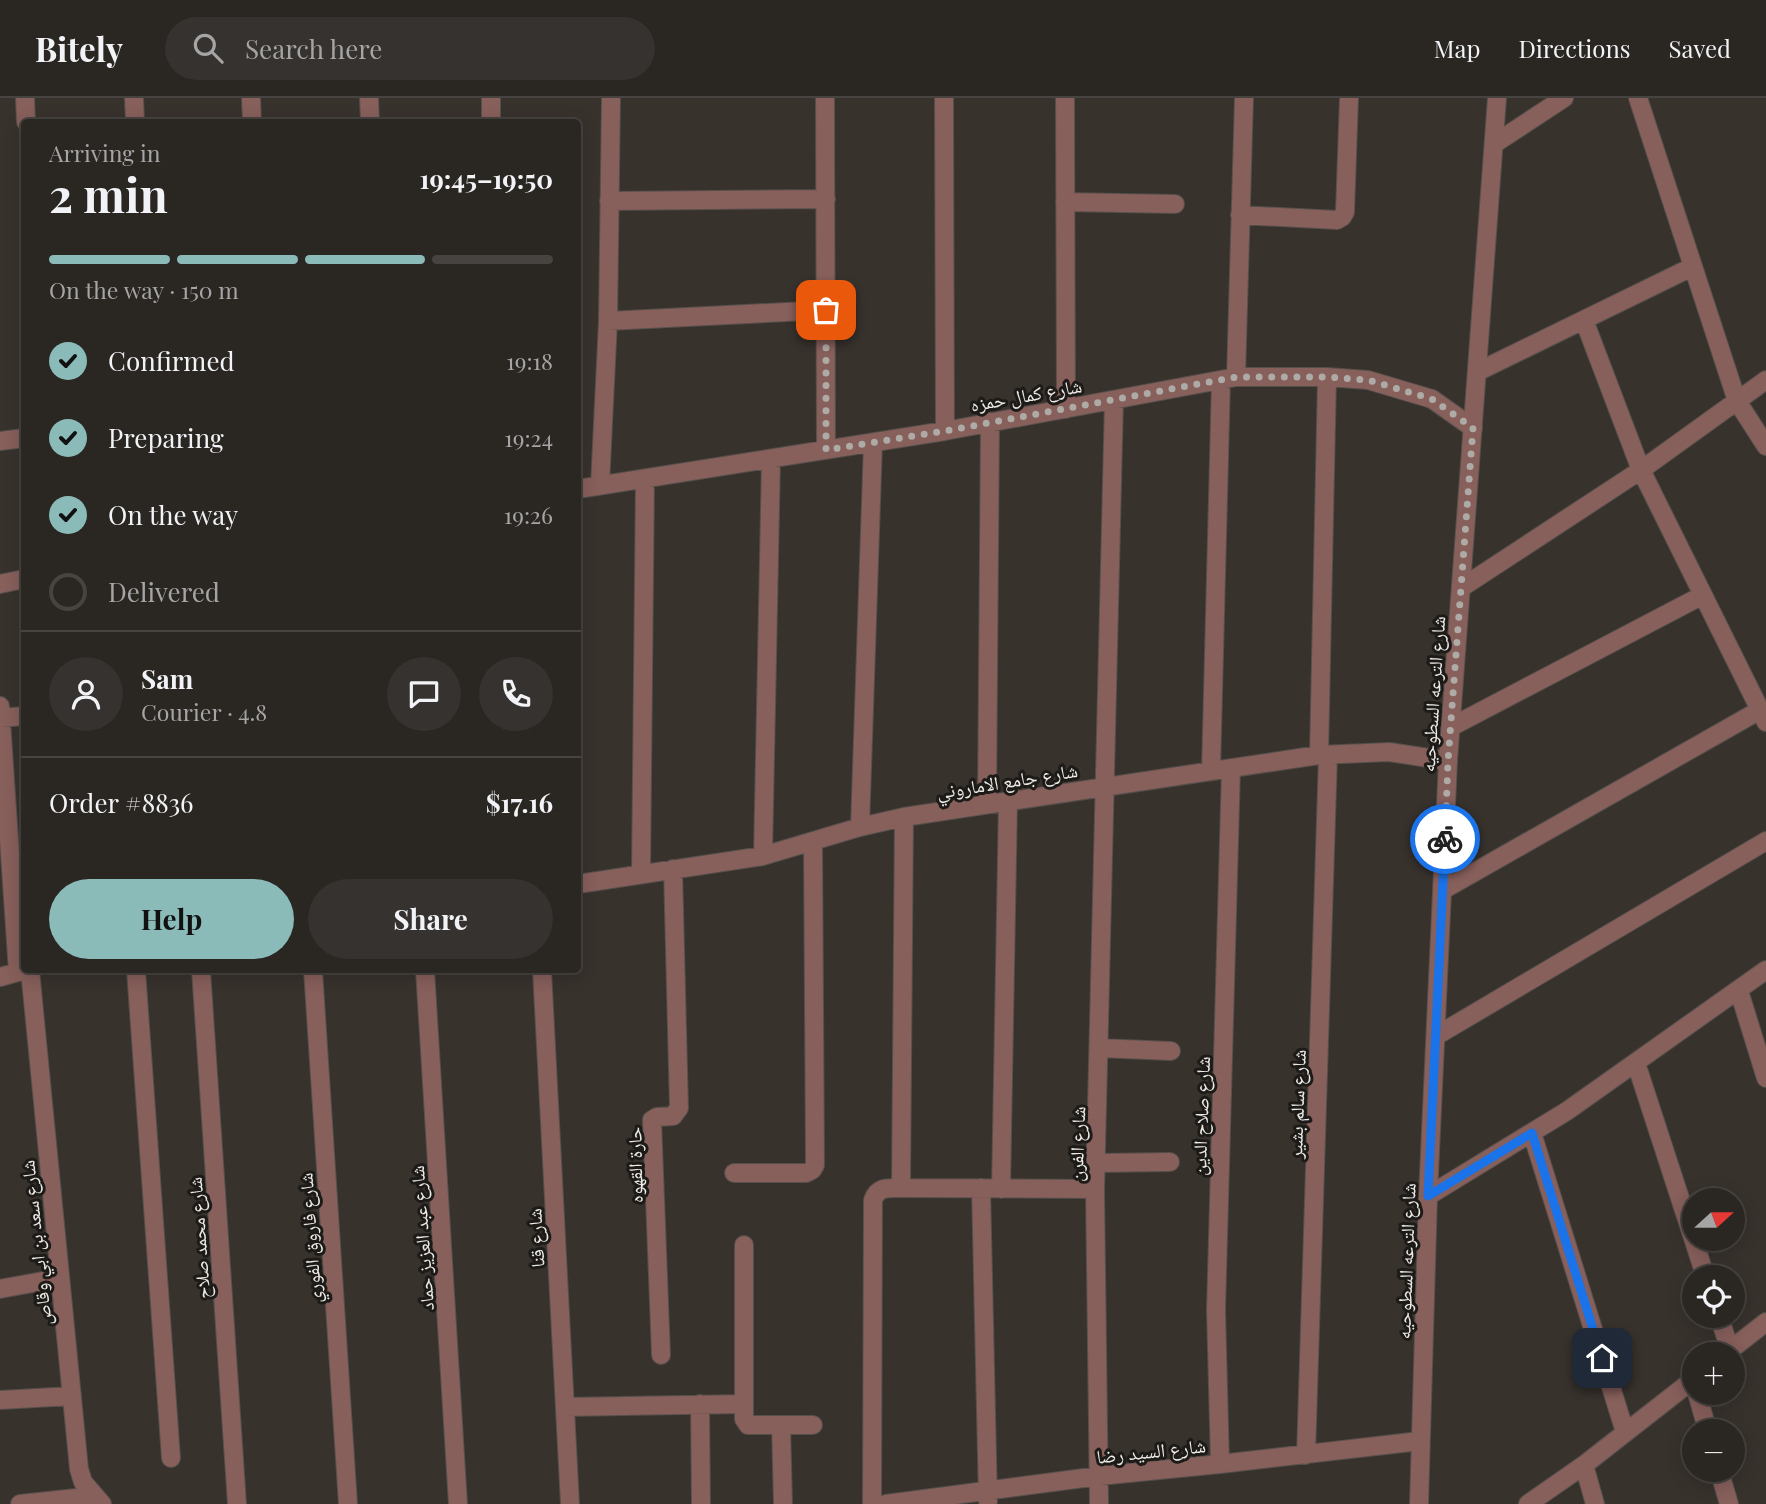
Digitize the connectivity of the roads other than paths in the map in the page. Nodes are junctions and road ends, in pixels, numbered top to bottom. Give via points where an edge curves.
1 (25, 98) edge
2 (134, 98) edge
3 (251, 98) edge
4 (369, 98) edge
5 (491, 98) edge
6 (611, 98) edge
7 (825, 98) edge
8 (944, 98) edge
9 (1065, 98) edge
10 (1244, 98) edge
11 (1349, 98) edge
12 (1497, 98) edge
13 (1564, 98) edge
14 (1638, 98) edge
15 (26, 119) edge
16 (135, 119) edge
17 (252, 119) edge
18 (370, 119) edge
19 (491, 119) edge
20 (1494, 144) junction
21 (825, 199) junction
22 (609, 201) junction
23 (1065, 202) junction
24 (1175, 204) dead end
25 (1240, 215) junction
26 (1692, 267) junction
27 (826, 310) junction
28 (1584, 320) junction
29 (608, 321) junction
30 (1477, 372) junction
31 (1327, 377) junction
32 (1228, 379) junction
33 (1766, 380) edge
34 (1114, 400) junction
35 (1737, 401) junction
36 (1066, 409) junction
37 (990, 422) junction
38 (1473, 428) junction
39 (945, 431) junction
40 (21, 438) edge
41 (0, 441) edge
42 (873, 443) junction
43 (1766, 446) edge
44 (826, 450) junction
45 (771, 458) junction
46 (1641, 470) junction
47 (645, 479) junction
48 (600, 485) junction
49 (581, 488) edge
50 (21, 580) edge
51 (0, 583) edge
52 (1461, 588) junction
53 (1703, 594) junction
54 (0, 706) edge
55 (21, 716) edge
56 (1763, 716) edge
57 (1, 718) edge
58 (1451, 727) junction
59 (1324, 755) junction
60 (1448, 761) junction
61 (1230, 768) junction
62 (1211, 771) junction
63 (1105, 786) junction
64 (1008, 801) junction
65 (987, 804) junction
66 (904, 817) junction
67 (860, 827) junction
68 (16, 829) edge
69 (813, 841) junction
70 (1766, 841) edge
71 (763, 856) junction
72 (673, 869) junction
73 (641, 874) junction
74 (581, 884) edge
75 (1443, 890) junction
76 (1766, 970) edge
77 (18, 972) edge
78 (136, 973) edge
79 (201, 973) edge
80 (313, 973) edge
81 (425, 973) edge
82 (542, 973) edge
83 (1739, 991) junction
84 (1436, 1036) junction
85 (1099, 1048) junction
86 (1171, 1051) dead end
87 (1636, 1063) junction
88 (1766, 1078) edge
89 (1532, 1133) junction
90 (1170, 1162) dead end
91 (1097, 1163) junction
92 (734, 1173) dead end
93 (901, 1188) junction
94 (981, 1188) junction
95 (1001, 1188) junction
96 (1095, 1189) junction
97 (1428, 1196) junction
98 (744, 1245) dead end
99 (1702, 1265) edge
100 (60, 1278) junction
101 (0, 1289) edge
102 (1766, 1322) edge
103 (1740, 1342) edge
104 (661, 1355) dead end
105 (1682, 1388) edge
106 (72, 1396) junction
107 (0, 1400) edge
108 (700, 1404) junction
109 (743, 1404) junction
110 (565, 1407) junction
111 (781, 1424) junction
112 (813, 1425) dead end
113 (1625, 1432) junction
114 (1420, 1441) junction
115 (1306, 1455) junction
116 (171, 1458) dead end
117 (1220, 1464) junction
118 (1584, 1465) junction
119 (1099, 1476) junction
120 (1723, 1482) edge
121 (988, 1498) edge
122 (98, 1500) edge
123 (20, 1504) edge
124 (237, 1504) edge
125 (348, 1504) edge
126 (458, 1504) edge
127 (570, 1504) edge
128 (701, 1504) edge
129 (783, 1504) edge
130 (872, 1504) edge
131 (886, 1504) edge
132 (1099, 1504) edge
133 (1419, 1504) edge
134 (1528, 1504) edge
135 (1595, 1504) edge
136 (1729, 1504) edge

1 - 15 street
2 - 16 street
3 - 17 street
4 - 18 street
5 - 19 street
6 - 22 street
7 - 21 street
8 - 39 street
9 - 23 street
10 - 25 street
11 - 25 street via 1342,217
12 - 20 street, شارع الترعه السطوحيه
13 - 20 street
14 - 26 street
20 - 30 street, شارع الترعه السطوحيه
21 - 22 street
21 - 27 street
22 - 29 street
23 - 24 street
23 - 36 street
25 - 32 street
26 - 28 street
26 - 35 street
27 - 29 street
27 - 44 street
28 - 30 street
28 - 46 street
29 - 48 street
30 - 38 street, شارع الترعه السطوحيه
31 - 32 street, شارع كمال حمزه
31 - 38 street, شارع كمال حمزه via 1368,380 1432,399
31 - 59 street, شارع سالم بشير
32 - 34 street, شارع كمال حمزه
32 - 62 street
33 - 35 street
34 - 36 street, شارع كمال حمزه
34 - 63 street, شارع الفرن
35 - 43 street
35 - 46 street
36 - 37 street, شارع كمال حمزه
37 - 39 street, شارع كمال حمزه
37 - 65 street
38 - 52 street, شارع الترعه السطوحيه
39 - 42 street, شارع كمال حمزه
40 - 41 street
42 - 44 street, شارع كمال حمزه
42 - 67 street
44 - 45 street, شارع كمال حمزه
45 - 47 street, شارع كمال حمزه
45 - 71 street
46 - 52 street
46 - 53 street
47 - 48 street, شارع كمال حمزه
47 - 73 street
48 - 49 street, شارع كمال حمزه
50 - 51 street
52 - 58 street, شارع الترعه السطوحيه
53 - 56 street
53 - 58 street
54 - 57 street, شارع سعد بن ابي وقاص
55 - 57 street
56 - 75 street
57 - 68 street, شارع سعد بن ابي وقاص
58 - 60 street, شارع الترعه السطوحيه
59 - 60 street, شارع جامع الاماروني via 1389,752
59 - 61 street, شارع جامع الاماروني
59 - 115 street, شارع سالم بشير
60 - 75 street, شارع الترعه السطوحيه
61 - 62 street, شارع جامع الاماروني
61 - 117 street, شارع صلاح الدين via 1216,1310
62 - 63 street, شارع جامع الاماروني
63 - 64 street, شارع جامع الاماروني
63 - 85 street, شارع الفرن
64 - 65 street, شارع جامع الاماروني
64 - 95 street
65 - 66 street, شارع جامع الاماروني
66 - 67 street, شارع جامع الاماروني
66 - 93 street
67 - 69 street, شارع جامع الاماروني
68 - 77 street, شارع سعد بن ابي وقاص
69 - 71 street, شارع جامع الاماروني
69 - 92 street via 815,1165 806,1173
70 - 84 street
71 - 72 street, شارع جامع الاماروني
72 - 73 street, شارع جامع الاماروني
72 - 104 street, حارة القهوه via 680,1108 673,1116 657,1116 652,1121
73 - 74 street, شارع جامع الاماروني
75 - 84 street, شارع الترعه السطوحيه
76 - 83 street
77 - 100 street, شارع سعد بن ابي وقاص
78 - 116 street
79 - 124 street, شارع محمد صلاح
80 - 125 street, شارع فاروق الفوري
81 - 126 street, شارع عبد العزيز حماد
82 - 110 street, شارع قنا
83 - 87 street
83 - 88 street
84 - 97 street, شارع الترعه السطوحيه
85 - 86 street
85 - 91 street, شارع الفرن
87 - 89 street
87 - 99 street
89 - 97 street
89 - 113 street
90 - 91 street
91 - 96 street, شارع الفرن
93 - 94 street
93 - 130 street via 883,1188 873,1200
94 - 95 street
94 - 121 street
95 - 96 street
96 - 119 street, شارع الفرن
97 - 114 street, شارع الترعه السطوحيه
98 - 109 street
100 - 101 street
100 - 106 street, شارع سعد بن ابي وقاص
102 - 103 street
105 - 113 street
106 - 107 street
106 - 122 street, شارع سعد بن ابي وقاص via 79,1469
108 - 109 street
108 - 110 street
108 - 128 street
109 - 111 street via 748,1425
110 - 127 street, شارع قنا
111 - 112 street
111 - 129 street
113 - 118 street
114 - 115 street, شارع السيد رضا
114 - 133 street, شارع الترعه السطوحيه
115 - 117 street, شارع السيد رضا
117 - 119 street, شارع السيد رضا
118 - 134 street
118 - 135 street
119 - 121 street, شارع السيد رضا
119 - 132 street, شارع الفرن
120 - 136 street
121 - 131 street, شارع السيد رضا
122 - 123 street

